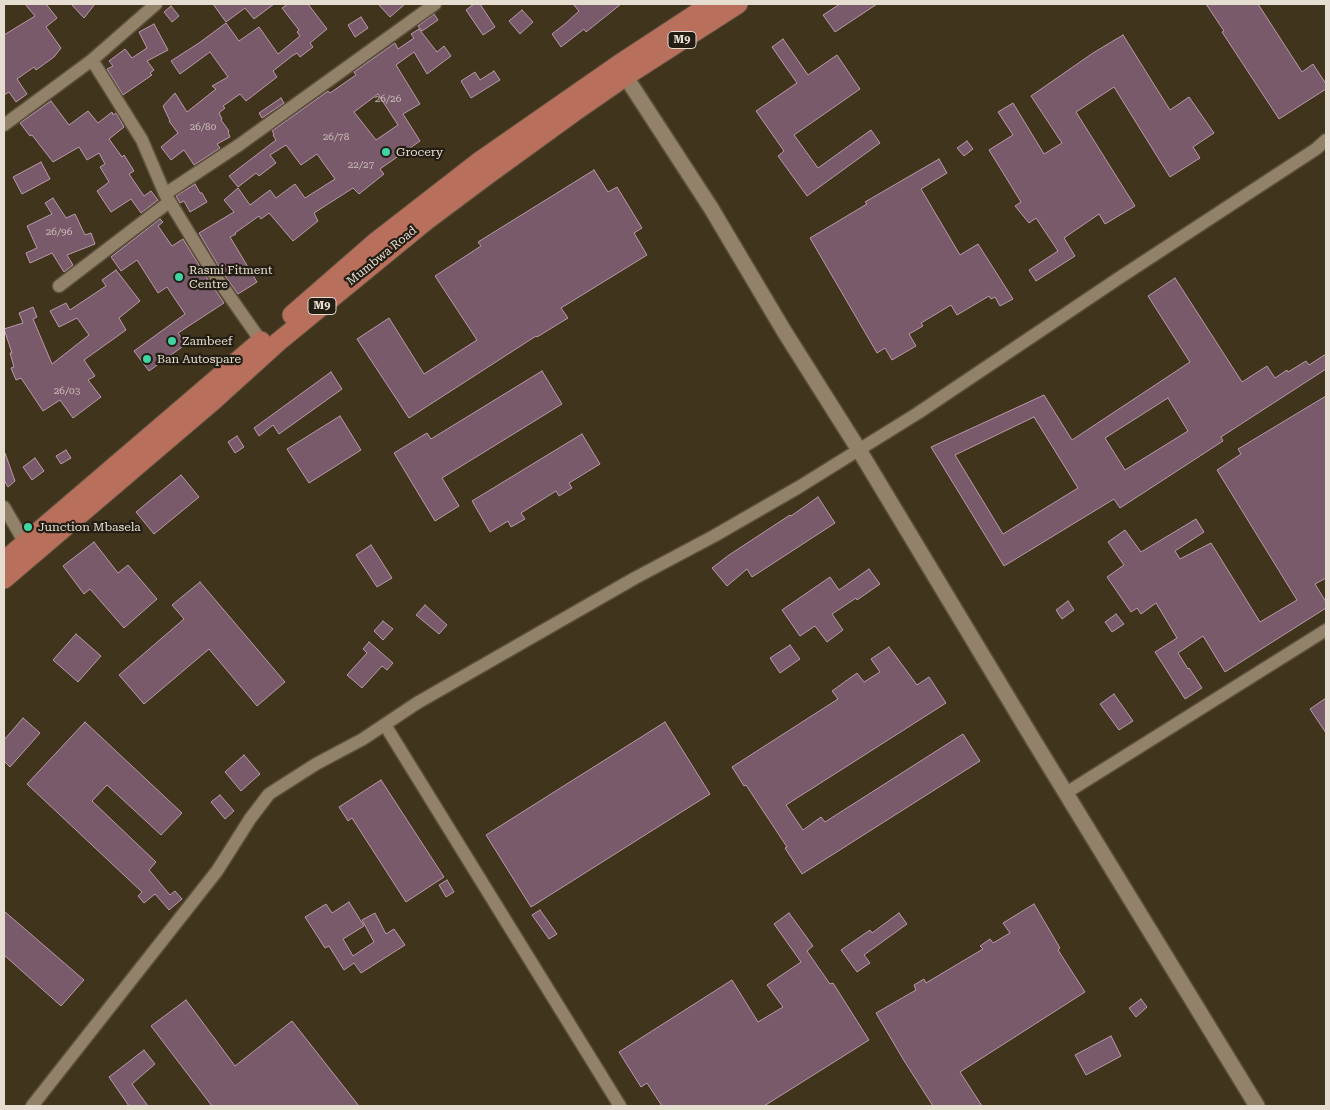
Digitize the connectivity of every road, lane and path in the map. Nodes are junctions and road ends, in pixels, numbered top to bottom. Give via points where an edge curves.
1 (156, 4) edge
2 (435, 4) edge
3 (711, 4) edge
4 (738, 4) edge
5 (92, 60) junction
6 (622, 71) junction
7 (4, 125) edge
8 (1326, 140) edge
9 (167, 198) junction
10 (59, 286) dead end
11 (262, 340) junction
12 (859, 450) junction
13 (4, 507) edge
14 (28, 549) junction
15 (4, 561) edge
16 (4, 579) edge
17 (1326, 630) edge
18 (384, 725) junction
19 (1066, 793) junction
20 (32, 1106) edge
21 (620, 1106) edge
22 (1257, 1106) edge

1 - 5 street
2 - 9 street
3 - 6 main road, Mumbwa Road / M9
4 - 6 main road, Mumbwa Road / M9
5 - 7 street
5 - 9 street via 139,135
6 - 11 main road, Mumbwa Road / M9 via 480,160 377,241
6 - 12 street via 711,208
6 - 14 main road, Mumbwa Road / M9 via 404,238 278,342 214,400
8 - 12 street
9 - 10 street
9 - 11 street via 214,274
11 - 14 main road, Mumbwa Road / M9
12 - 18 street via 714,536 417,703
12 - 19 street
13 - 14 street
14 - 15 main road, Mumbwa Road / M9
14 - 16 main road, Mumbwa Road / M9
17 - 19 street
18 - 20 street via 269,794 218,871
18 - 21 street
19 - 22 street

